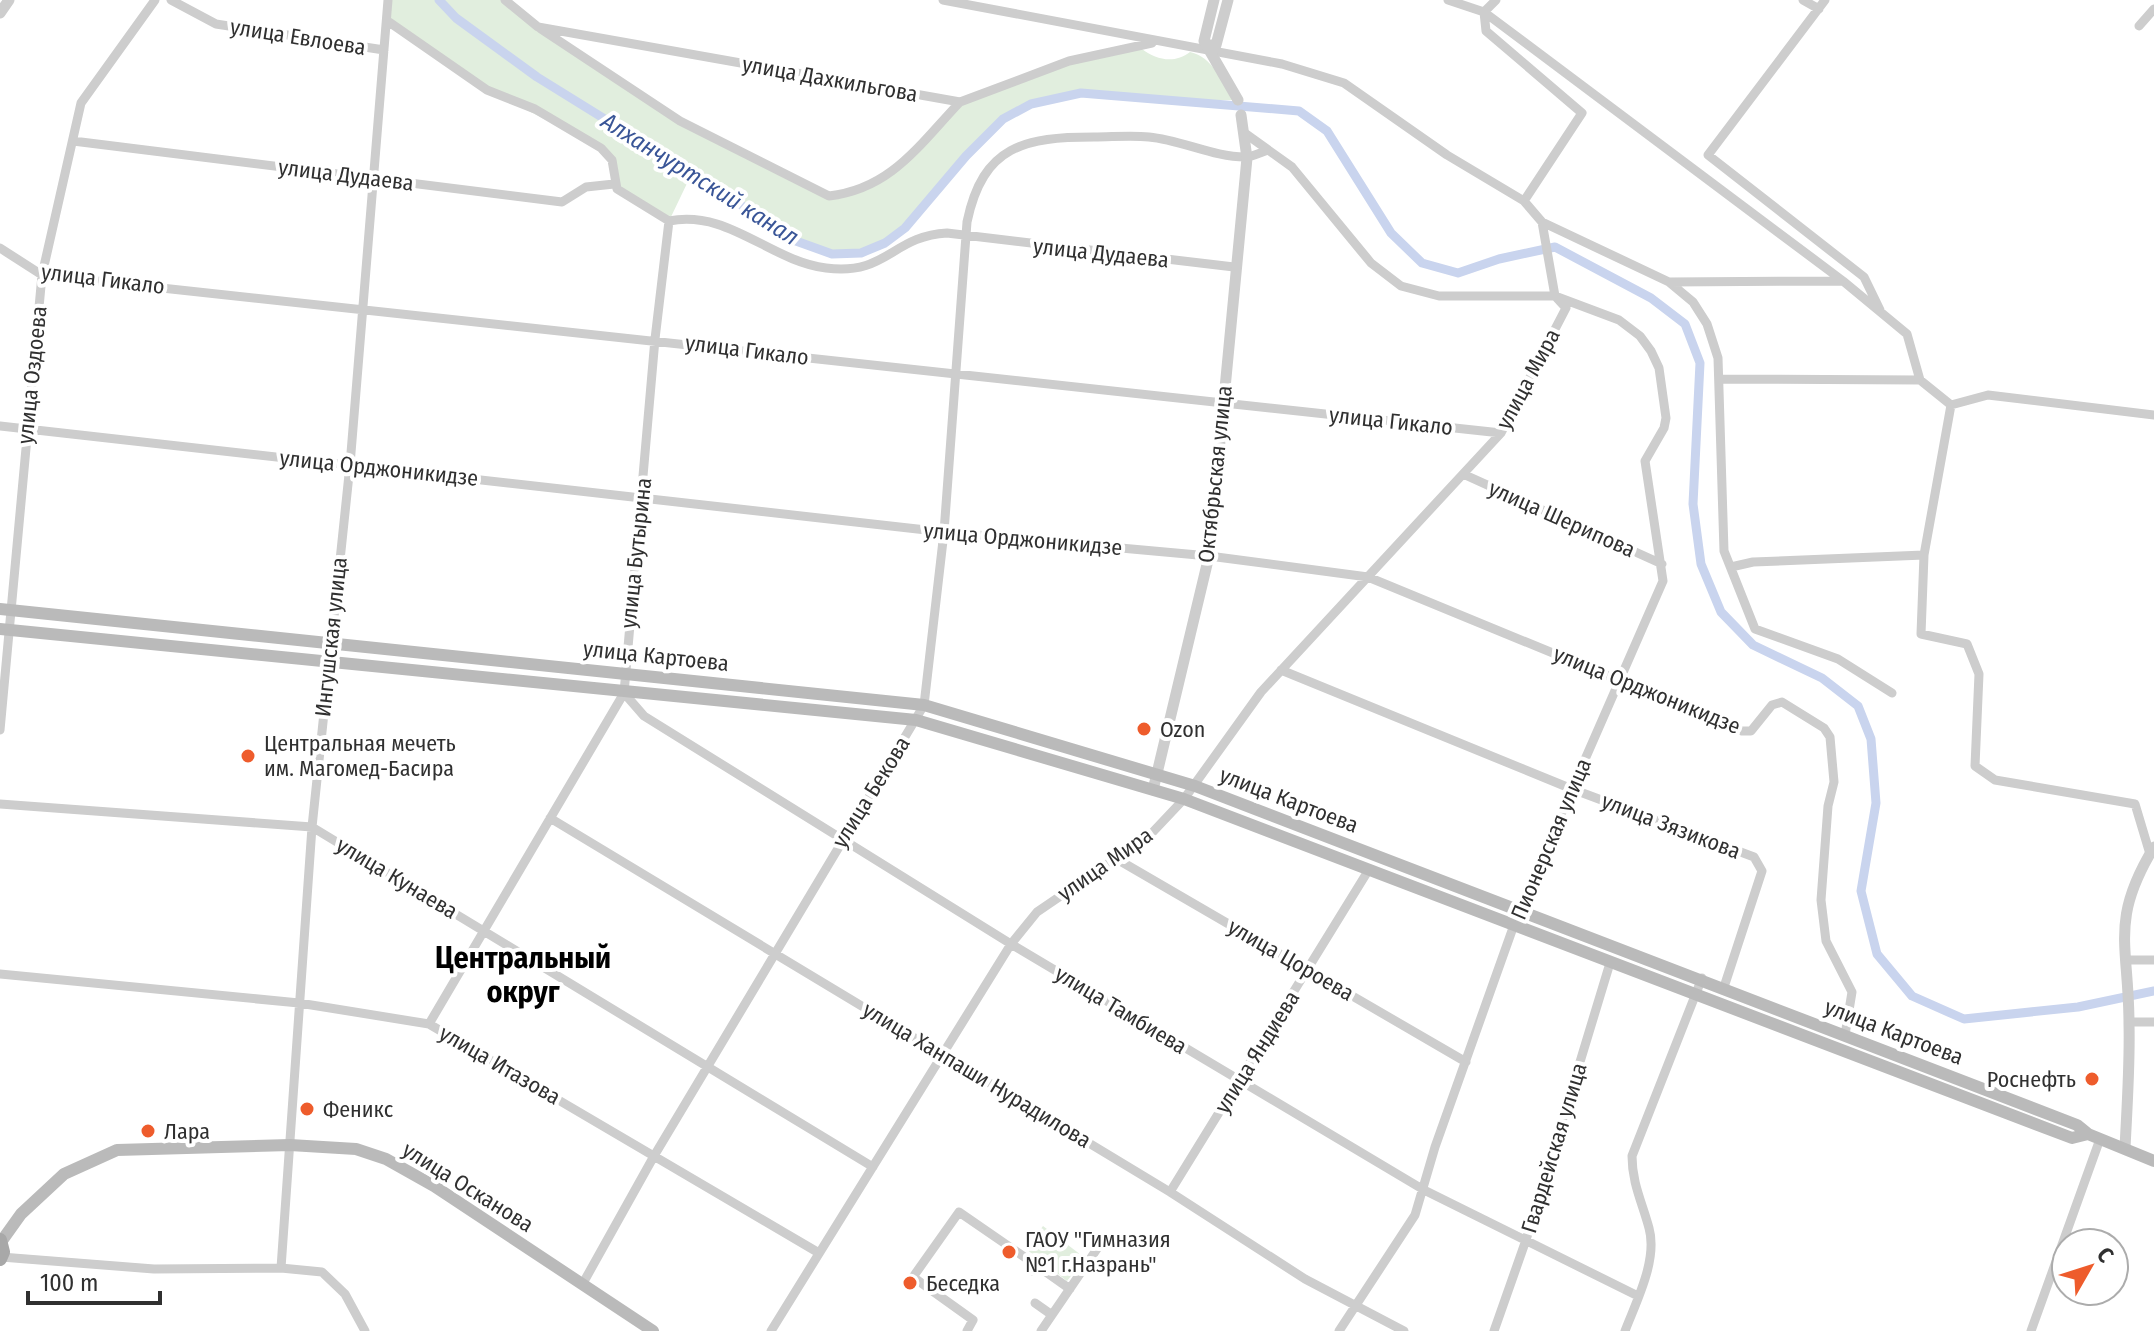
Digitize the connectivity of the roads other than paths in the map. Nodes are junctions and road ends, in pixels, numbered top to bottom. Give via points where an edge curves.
1 (9, 0) edge
2 (155, 0) edge
3 (171, 0) edge
4 (505, 0) edge
5 (943, 0) edge
6 (1214, 0) edge
7 (1228, 0) edge
8 (1448, 0) edge
9 (1496, 0) edge
10 (1803, 0) edge
11 (388, 3) edge
12 (1822, 5) edge
13 (2154, 9) edge
14 (1484, 12) junction
15 (0, 13) edge
16 (389, 22) junction
17 (2139, 26) dead end
18 (538, 27) junction
19 (1157, 42) junction
20 (1209, 48) junction
21 (384, 50) junction
22 (1238, 100) dead end
23 (960, 102) junction
24 (1241, 115) dead end
25 (1246, 134) junction
26 (73, 141) junction
27 (1268, 150) junction
28 (1247, 158) junction
29 (371, 178) junction
30 (614, 184) junction
31 (1524, 201) junction
32 (669, 221) junction
33 (1542, 222) junction
34 (968, 238) junction
35 (0, 248) edge
36 (1234, 267) junction
37 (42, 275) junction
38 (1843, 281) junction
39 (1669, 282) junction
40 (1555, 296) junction
41 (363, 307) junction
42 (1881, 313) junction
43 (655, 339) junction
44 (958, 375) junction
45 (1720, 379) junction
46 (1920, 380) junction
47 (1223, 403) junction
48 (1951, 405) junction
49 (2154, 415) edge
50 (0, 426) edge
51 (27, 429) junction
52 (1501, 433) junction
53 (350, 465) junction
54 (1463, 474) junction
55 (643, 497) junction
56 (944, 532) junction
57 (1924, 555) junction
58 (1209, 556) junction
59 (1662, 564) junction
60 (1731, 567) junction
61 (1368, 577) junction
62 (5, 610) edge
63 (5, 629) edge
64 (330, 644) junction
65 (328, 662) junction
66 (1281, 670) junction
67 (623, 673) junction
68 (1618, 680) junction
69 (624, 693) junction
70 (1892, 693) dead end
71 (924, 705) junction
72 (916, 720) junction
73 (0, 730) edge
74 (1156, 772) junction
75 (1195, 786) junction
76 (1572, 789) junction
77 (1153, 790) junction
78 (1184, 799) junction
79 (0, 804) edge
80 (550, 818) junction
81 (312, 827) junction
82 (842, 839) junction
83 (2152, 850) edge
84 (1115, 858) junction
85 (1368, 871) junction
86 (1520, 908) junction
87 (1514, 926) junction
88 (483, 930) junction
89 (1011, 944) junction
90 (773, 954) junction
91 (2126, 960) junction
92 (2154, 960) edge
93 (1610, 963) junction
94 (1309, 970) junction
95 (0, 974) edge
96 (1702, 978) junction
97 (1724, 987) junction
98 (1696, 996) junction
99 (299, 1003) junction
100 (2130, 1022) junction
101 (2154, 1022) edge
102 (429, 1024) junction
103 (1845, 1035) junction
104 (943, 1054) junction
105 (1466, 1062) junction
106 (706, 1067) junction
107 (1239, 1080) junction
108 (2094, 1136) junction
109 (290, 1145) junction
110 (2125, 1148) junction
111 (654, 1156) junction
112 (2154, 1161) edge
113 (873, 1167) junction
114 (1424, 1190) junction
115 (1170, 1192) junction
116 (21, 1214) junction
117 (0, 1225) edge
118 (1526, 1240) junction
119 (1, 1241) edge
120 (1101, 1243) dead end
121 (819, 1253) junction
122 (1, 1258) edge
123 (281, 1268) junction
124 (582, 1285) junction
125 (1070, 1289) junction
126 (1638, 1296) junction
127 (1035, 1303) dead end
128 (1356, 1304) junction
129 (1052, 1315) junction
130 (365, 1331) edge
131 (653, 1331) edge
132 (771, 1331) edge
133 (967, 1331) edge
134 (1041, 1331) edge
135 (1339, 1331) edge
136 (1404, 1331) edge
137 (1494, 1331) edge
138 (1625, 1331) edge
139 (2031, 1331) edge

1 - 15 street
2 - 26 street, улица Оздоева via 81,103
3 - 21 street, улица Евлоева via 216,24
4 - 18 street, улица Дахкильгова
5 - 19 street
6 - 20 street via 1204,41
7 - 20 street via 1216,45
8 - 14 street
9 - 14 street
10 - 12 street
11 - 16 street, Ингушская улица
12 - 42 street via 1708,155 1864,277
13 - 17 street
14 - 31 street via 1486,31 1582,113
14 - 38 street
16 - 21 street, Ингушская улица
16 - 30 street via 487,90 535,109 601,148 612,160
18 - 23 street, улица Дахкильгова
18 - 23 street via 680,121 829,196 856,193 887,178
19 - 20 street
19 - 23 street via 1069,61
20 - 22 street
20 - 31 street via 1344,83
21 - 29 street, Ингушская улица
24 - 25 street, Октябрьская улица
25 - 27 street
25 - 28 street, Октябрьская улица
26 - 29 street, улица Дудаева
26 - 37 street, улица Оздоева
27 - 28 street
27 - 40 street via 1292,167 1371,263 1401,286 1439,296
28 - 34 street, улица Бекова via 1149,137 1023,142 997,161 983,182 970,206
28 - 36 street, Октябрьская улица
29 - 30 street, улица Дудаева via 562,202 586,187
29 - 41 street, Ингушская улица
30 - 32 street
31 - 33 street
32 - 34 street, улица Дудаева via 711,221 790,258 855,271 874,266 928,234
32 - 43 street, улица Бутырина
33 - 39 street
33 - 40 street, улица Мира
34 - 36 street, улица Дудаева
34 - 44 street, улица Бекова
35 - 37 street, улица Гикало
36 - 47 street, Октябрьская улица
37 - 41 street, улица Гикало
37 - 51 street, улица Оздоева
38 - 39 street
38 - 42 street
39 - 45 street via 1693,302 1707,324
40 - 52 street, улица Мира via 1566,308
40 - 59 street, Пионерская улица via 1619,320 1640,336 1659,368 1664,428 1645,461
41 - 43 street, улица Гикало
41 - 53 street, Ингушская улица
42 - 46 street via 1907,334
43 - 44 street, улица Гикало
43 - 55 street, улица Бутырина
44 - 47 street, улица Гикало
44 - 56 street, улица Бекова
45 - 46 street
45 - 60 street via 1724,551
46 - 48 street
47 - 52 street, улица Гикало
47 - 58 street, Октябрьская улица
48 - 49 street via 1988,395
48 - 57 street
50 - 51 street, улица Орджоникидзе
51 - 53 street, улица Орджоникидзе
51 - 62 street, улица Оздоева
52 - 54 street, улица Мира
53 - 55 street, улица Орджоникидзе
53 - 64 street, Ингушская улица
54 - 59 street, улица Шерипова
54 - 61 street, улица Мира
55 - 56 street, улица Орджоникидзе
55 - 67 street, улица Бутырина
56 - 58 street, улица Орджоникидзе
56 - 71 street, улица Бекова
57 - 60 street
57 - 83 street via 1921,634 1967,644 1979,674 1975,766 1995,780 2135,804
58 - 61 street, улица Орджоникидзе
58 - 74 street, Октябрьская улица
59 - 68 street, Пионерская улица via 1663,581
60 - 70 street via 1755,629 1838,659
61 - 66 street, улица Мира
61 - 68 street, улица Орджоникидзе
62 - 63 street, улица Оздоева
62 - 64 main road, улица Картоева
63 - 65 main road, улица Картоева
63 - 73 street, улица Оздоева
64 - 65 street, Ингушская улица
64 - 67 main road, улица Картоева
65 - 69 main road, улица Картоева
65 - 81 street, Ингушская улица
66 - 75 street, улица Мира
66 - 76 street, улица Зязикова
67 - 69 street, улица Бутырина
67 - 71 main road, улица Картоева
68 - 76 street, Пионерская улица
68 - 103 street, улица Орджоникидзе via 1742,731 1756,726 1777,702 1828,732 1835,762 1821,900 1826,941 1852,992
69 - 72 main road, улица Картоева
69 - 80 street
69 - 82 street, улица Тамбиева via 644,716
71 - 72 street, улица Бекова
71 - 74 main road, улица Картоева
72 - 77 main road, улица Картоева
72 - 82 street, улица Бекова
74 - 75 main road, улица Картоева
74 - 77 street, Октябрьская улица
75 - 78 street, улица Мира
75 - 86 main road, улица Картоева
76 - 86 street, Пионерская улица
76 - 97 street, улица Зязикова via 1760,863 1762,871
77 - 78 main road, улица Картоева
78 - 84 street, улица Мира via 1150,835
78 - 85 main road, улица Картоева
79 - 81 street, улица Кунаева
80 - 88 street
80 - 90 street, улица Ханпаши Нурадилова
81 - 88 street, улица Кунаева
81 - 99 street, Ингушская улица
82 - 89 street, улица Тамбиева
82 - 90 street, улица Бекова
83 - 91 street via 2133,881 2122,930
84 - 89 street, улица Мира via 1037,912
84 - 94 street, улица Цороева
85 - 87 main road, улица Картоева
85 - 94 street, улица Яндиева
86 - 87 street, Пионерская улица
86 - 96 main road, улица Картоева
87 - 93 main road, улица Картоева
87 - 105 street, Пионерская улица
88 - 102 street
88 - 106 street, улица Кунаева
89 - 104 street, улица Мира
89 - 107 street, улица Тамбиева
90 - 104 street, улица Ханпаши Нурадилова
90 - 106 street, улица Бекова
91 - 92 street
91 - 100 street
93 - 98 main road, улица Картоева
93 - 118 street, Гвардейская улица
94 - 105 street, улица Цороева
94 - 107 street, улица Яндиева
95 - 99 street, улица Итазова
96 - 97 main road, улица Картоева
96 - 98 street
97 - 103 main road, улица Картоева
98 - 108 main road, улица Картоева via 2072,1138
98 - 126 street via 1632,1156 1651,1253
99 - 102 street, улица Итазова
99 - 109 street, Ингушская улица
100 - 101 street
100 - 110 street
102 - 111 street, улица Итазова
103 - 108 main road, улица Картоева
104 - 113 street, улица Мира
104 - 115 street, улица Ханпаши Нурадилова
105 - 114 street, Пионерская улица
106 - 111 street, улица Бекова
106 - 113 street, улица Кунаева
107 - 114 street, улица Тамбиева
107 - 115 street, улица Яндиева
108 - 110 main road
108 - 139 street
109 - 116 main road, улица Осканова via 117,1150 64,1174
109 - 123 street, Ингушская улица
109 - 124 main road, улица Осканова via 356,1149 386,1159
110 - 112 main road
111 - 121 street, улица Итазова
111 - 124 street, улица Бекова
113 - 121 street, улица Мира
114 - 118 street, улица Тамбиева
114 - 128 street, Пионерская улица via 1415,1215
115 - 128 street, улица Ханпаши Нурадилова via 1305,1279
116 - 117 main road, улица Осканова
116 - 119 main road, улица Осканова
118 - 126 street, улица Тамбиева
118 - 137 street, Гвардейская улица
119 - 122 main road
120 - 125 street
121 - 132 street, улица Мира
122 - 123 street via 154,1269
123 - 130 street via 322,1272 345,1294
124 - 131 main road, улица Осканова
125 - 129 street
125 - 133 street via 959,1212 913,1277 973,1320
126 - 138 street
127 - 129 street
128 - 135 street, Пионерская улица
128 - 136 street, улица Ханпаши Нурадилова
129 - 134 street

